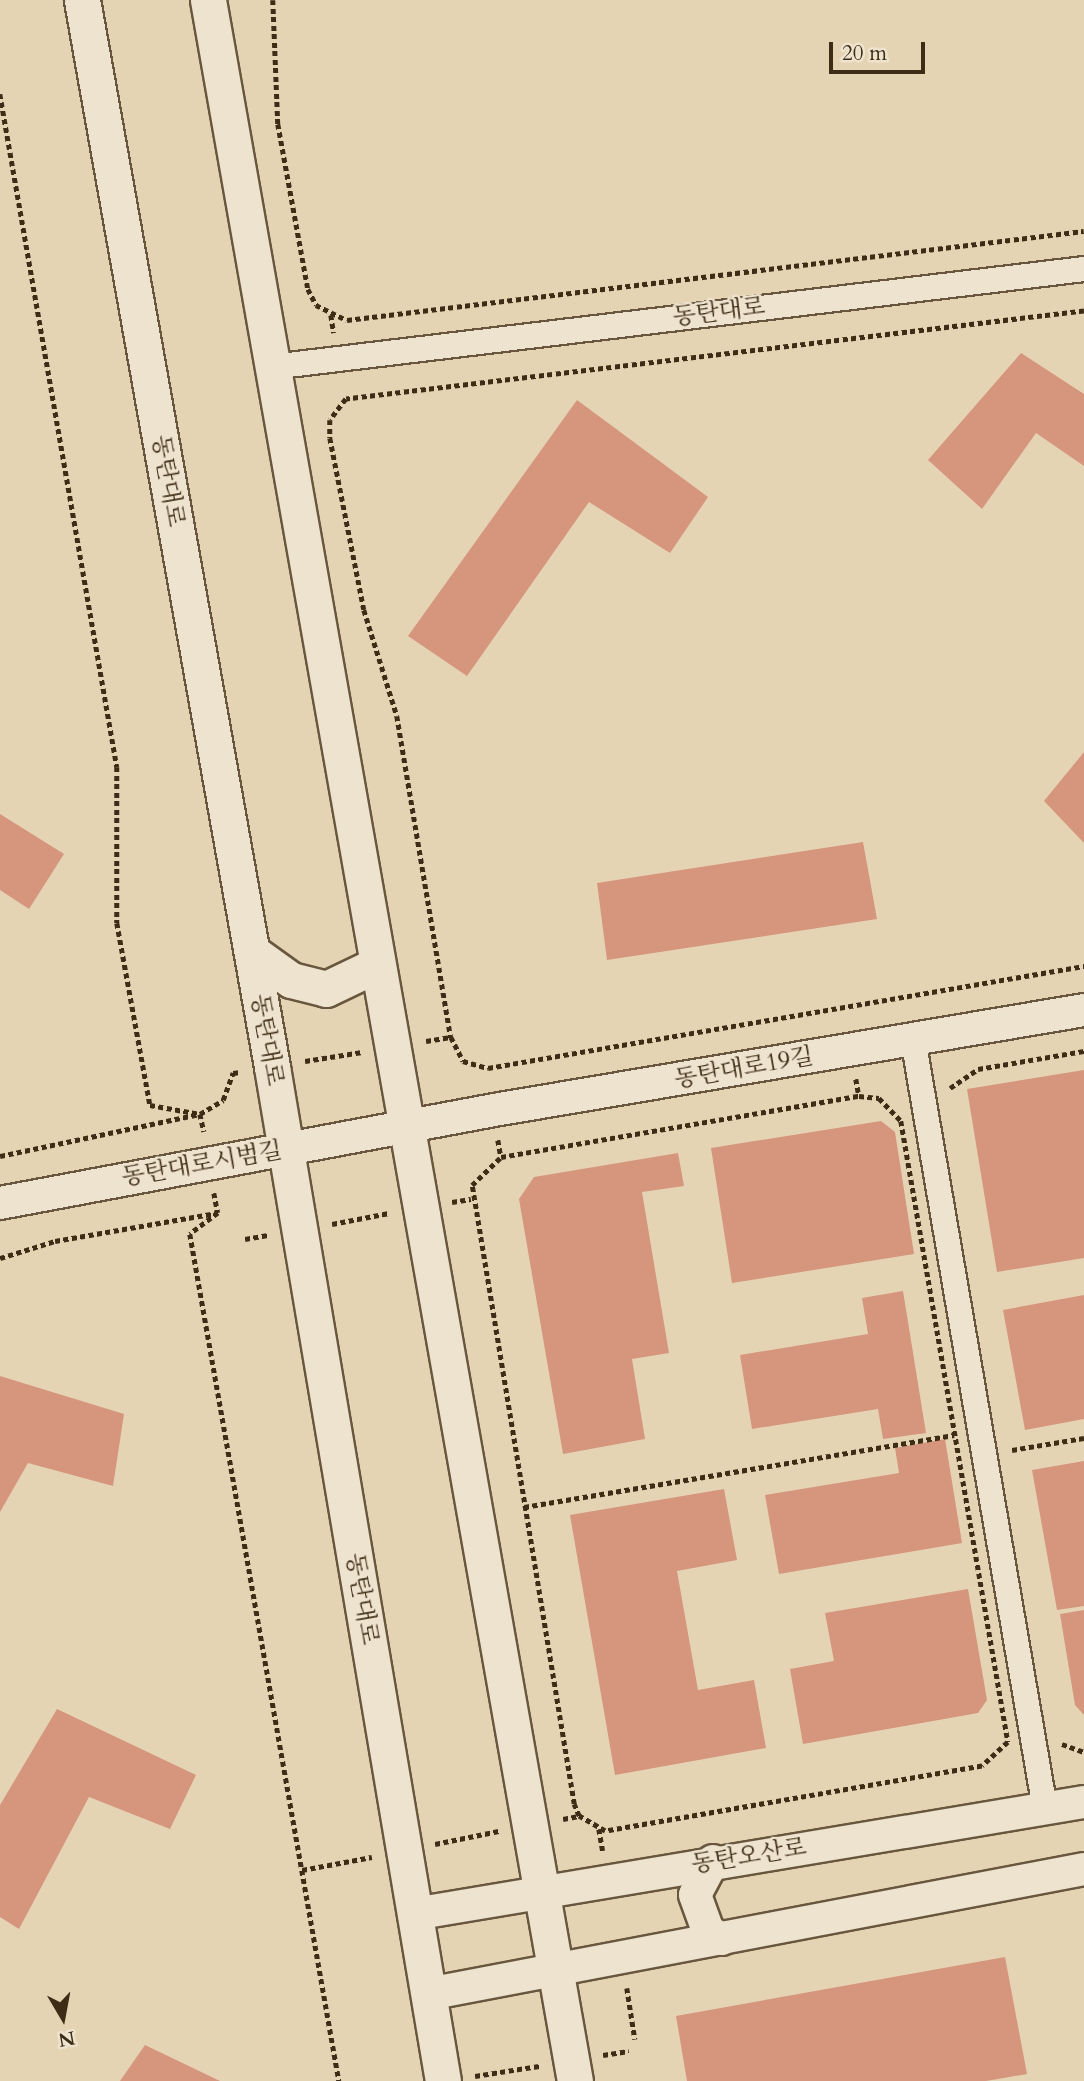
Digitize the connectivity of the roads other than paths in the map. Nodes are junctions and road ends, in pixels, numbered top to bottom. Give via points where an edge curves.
1 (82, 0) edge
2 (208, 0) edge
3 (1084, 269) edge
4 (272, 367) junction
5 (252, 953) junction
6 (376, 965) junction
7 (1084, 1010) edge
8 (913, 1039) junction
9 (405, 1127) junction
10 (286, 1148) junction
11 (0, 1203) edge
12 (1084, 1802) edge
13 (1045, 1809) junction
14 (713, 1861) junction
15 (1084, 1869) edge
16 (539, 1893) junction
17 (414, 1913) junction
18 (722, 1939) junction
19 (554, 1970) junction
20 (428, 1994) junction
21 (443, 2081) edge
22 (575, 2081) edge

1 - 5 main road, 동탄대로
2 - 4 main road
3 - 4 street, 동탄대로
4 - 6 main road
5 - 6 main road via 291,980 326,989
5 - 10 main road, 동탄대로
6 - 9 main road
7 - 8 street, 동탄대로19길
8 - 9 street, 동탄대로19길
8 - 13 street
9 - 10 street, 동탄대로시범길
9 - 16 main road
10 - 11 street, 동탄대로시범길
10 - 17 main road, 동탄대로
12 - 13 street, 동탄오산로
13 - 14 street, 동탄오산로
14 - 16 street, 동탄오산로
14 - 18 street via 695,1895 708,1931
15 - 18 street
16 - 17 street, 동탄오산로
16 - 19 main road
17 - 20 main road, 동탄대로
18 - 19 street
19 - 20 street
19 - 22 main road
20 - 21 main road, 동탄대로

